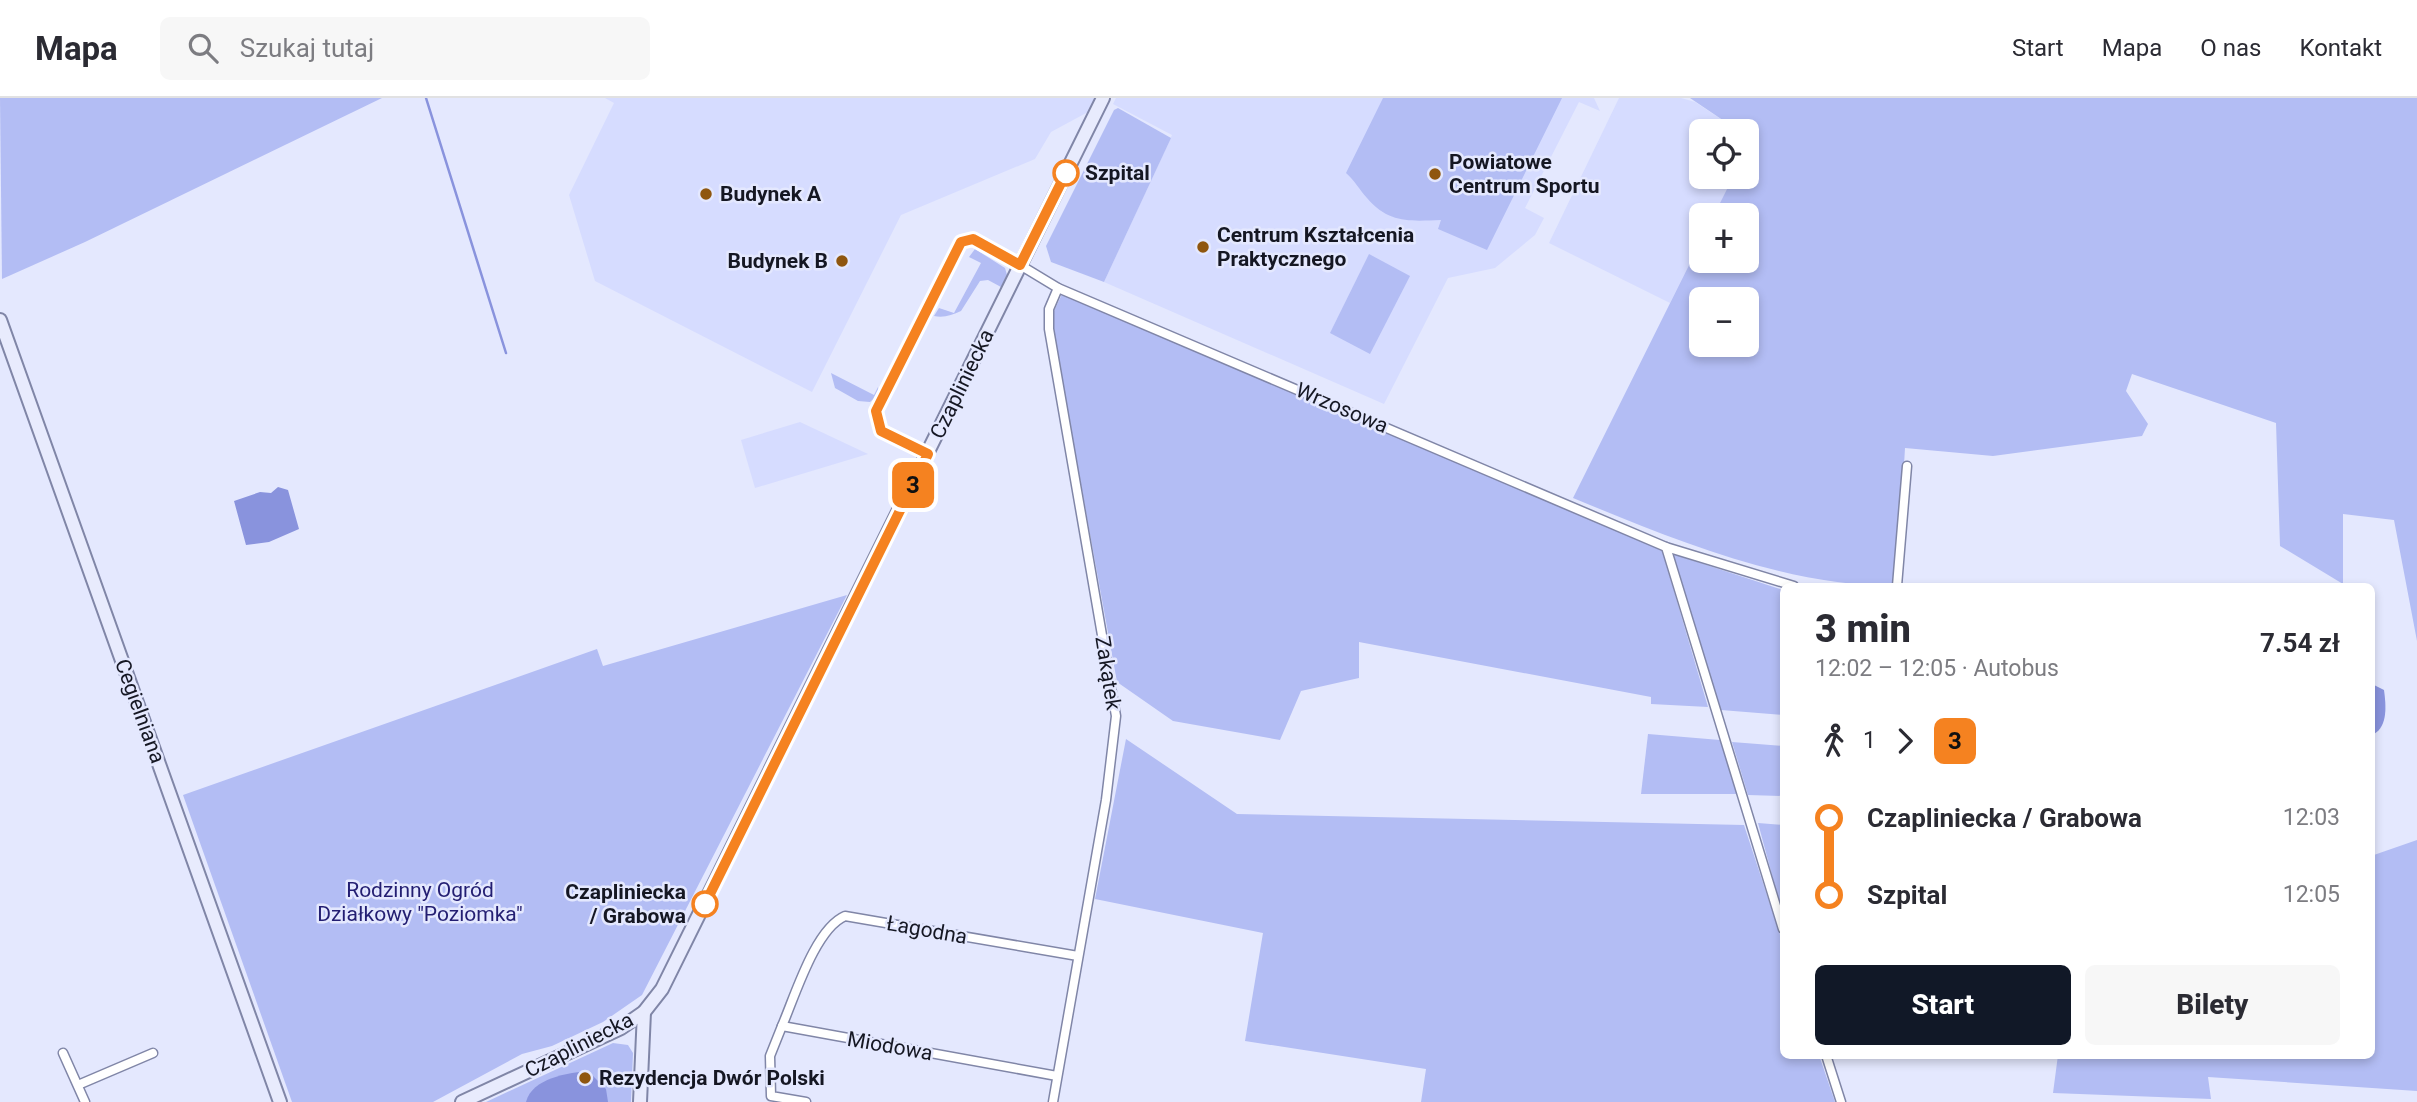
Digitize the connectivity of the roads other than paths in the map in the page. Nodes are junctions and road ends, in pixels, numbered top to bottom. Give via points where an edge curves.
1 (1103, 98) edge
2 (1020, 265) junction
3 (1058, 288) junction
4 (0, 320) edge
5 (1907, 466) dead end
6 (1666, 547) junction
7 (1784, 583) edge
8 (1897, 583) edge
9 (1780, 919) edge
10 (1078, 956) junction
11 (644, 1012) junction
12 (782, 1027) junction
13 (63, 1053) dead end
14 (153, 1053) dead end
15 (1827, 1059) edge
16 (1057, 1076) junction
17 (78, 1085) junction
18 (770, 1099) edge
19 (85, 1102) edge
20 (280, 1102) edge
21 (462, 1102) edge
22 (640, 1102) edge
23 (806, 1102) edge
24 (1053, 1102) edge
25 (1841, 1102) edge

1 - 2 main road, Czapliniecka
2 - 3 street, Wrzosowa
2 - 11 main road, Czapliniecka via 673,969
3 - 6 street, Wrzosowa
3 - 10 street, Zakątek via 1049,309 1049,329 1116,716
4 - 20 main road, Cegielniana
5 - 8 street
6 - 7 street, Wrzosowa
6 - 9 street
10 - 12 street, Łagodna via 845,916 832,922
10 - 16 street, Zakątek
11 - 21 main road, Czapliniecka via 613,1032
11 - 22 main road
12 - 16 street, Miodowa
12 - 18 street via 770,1056
13 - 17 street
14 - 17 street
15 - 25 street
16 - 24 street, Zakątek
17 - 19 street
18 - 23 street

